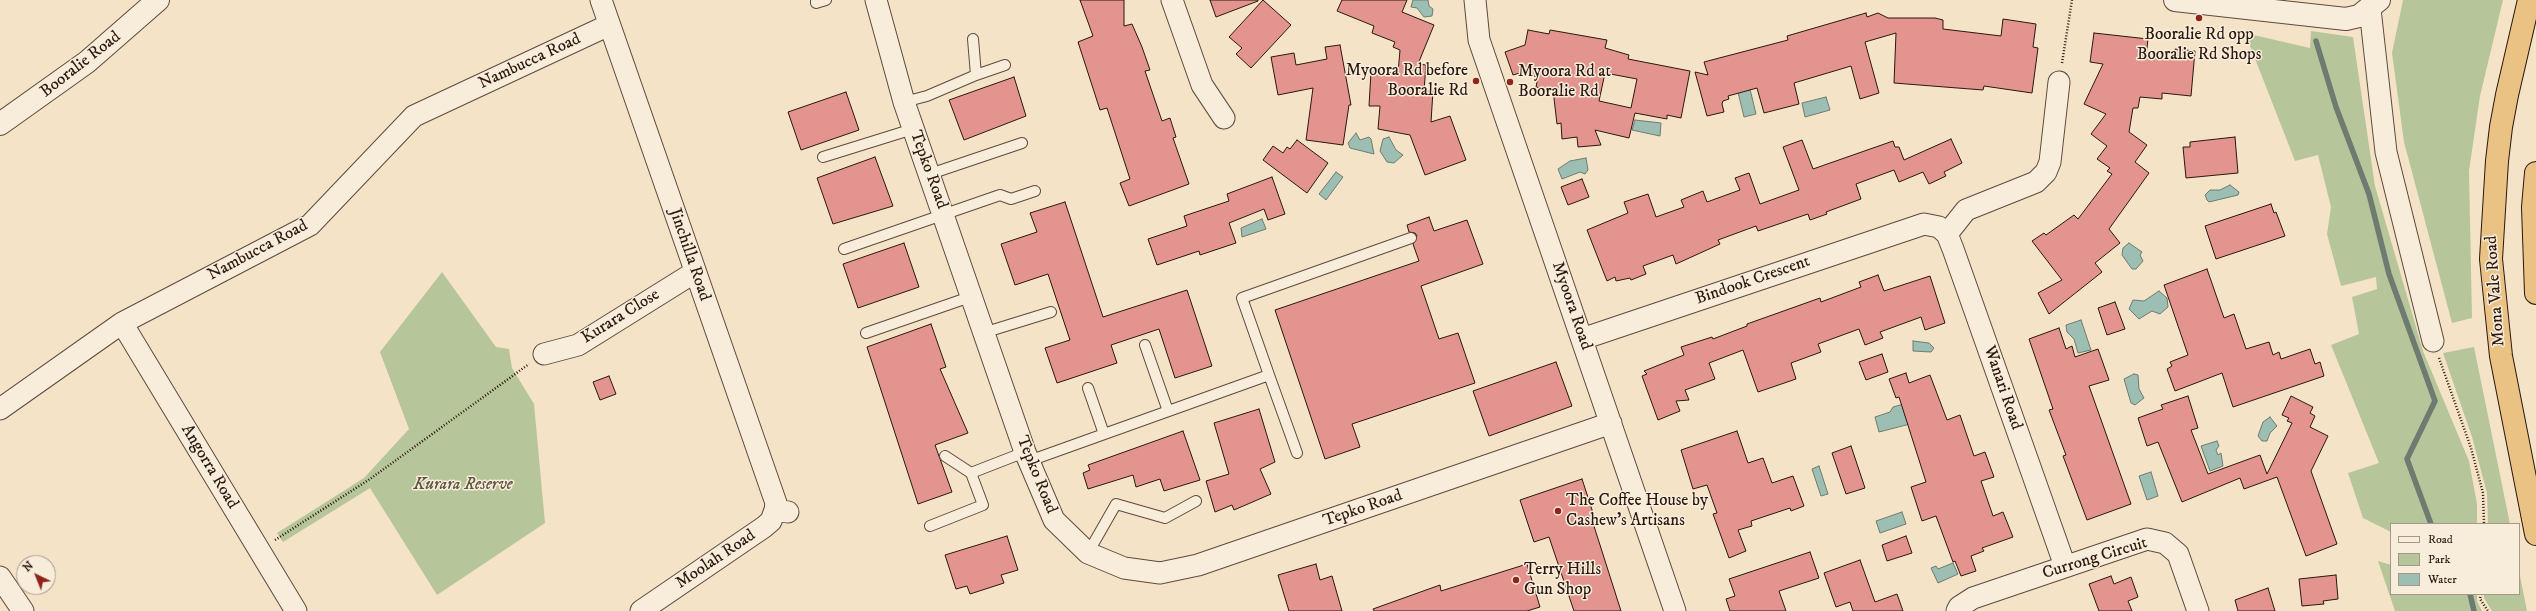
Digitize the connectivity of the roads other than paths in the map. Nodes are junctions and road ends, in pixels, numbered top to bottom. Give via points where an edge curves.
1 (158, 0) edge
2 (601, 0) edge
3 (816, 0) edge
4 (826, 0) edge
5 (876, 0) edge
6 (1172, 0) edge
7 (1475, 0) edge
8 (2175, 0) edge
9 (2529, 0) edge
10 (2374, 5) edge
11 (609, 25) junction
12 (973, 39) dead end
13 (1005, 65) dead end
14 (976, 75) junction
15 (2059, 82) road end
16 (904, 102) junction
17 (1224, 118) dead end
18 (0, 124) edge
19 (913, 129) junction
20 (1022, 143) dead end
21 (823, 157) dead end
22 (2536, 173) edge
23 (930, 174) junction
24 (1035, 191) dead end
25 (944, 215) junction
26 (1947, 234) junction
27 (1411, 238) dead end
28 (844, 249) dead end
29 (695, 272) junction
30 (2536, 293) edge
31 (970, 297) junction
32 (1051, 312) dead end
33 (122, 323) junction
34 (866, 333) dead end
35 (983, 333) junction
36 (1582, 339) junction
37 (2433, 341) road end
38 (1145, 345) dead end
39 (544, 354) road end
40 (1269, 375) junction
41 (1088, 388) dead end
42 (0, 409) edge
43 (1168, 411) junction
44 (1611, 423) junction
45 (1104, 434) junction
46 (1297, 453) dead end
47 (945, 456) dead end
48 (1027, 456) junction
49 (971, 473) junction
50 (1196, 500) dead end
51 (781, 511) joint
52 (930, 526) dead end
53 (2536, 534) edge
54 (1088, 553) junction
55 (2065, 566) junction
56 (0, 576) edge
57 (23, 611) edge
58 (296, 611) edge
59 (641, 611) edge
60 (1675, 611) edge
61 (1957, 611) edge
62 (2198, 611) edge

1 - 18 street, Booralie Road via 87,62
2 - 11 street, Jinchilla Road
3 - 4 lane via 816,3
5 - 16 street, Tepko Road
6 - 17 street via 1202,86
7 - 36 street, Myoora Road via 1480,40
8 - 10 street via 2346,19 2359,16
9 - 53 highway, Mona Vale Road via 2501,128 2491,259 2501,356 2519,458
10 - 37 street via 2386,152
11 - 29 street, Jinchilla Road
11 - 33 street, Nambucca Road via 414,116 310,225
12 - 14 lane
13 - 14 lane
14 - 16 lane via 927,96
15 - 26 street via 2050,162 2046,172 2036,182 1966,210
16 - 19 street, Tepko Road
19 - 21 lane
19 - 23 street, Tepko Road
20 - 23 lane
22 - 30 highway via 2533,207
23 - 25 street, Tepko Road
24 - 25 lane via 1011,199 1000,195
25 - 28 lane
25 - 31 street, Tepko Road
26 - 36 street, Bindook Crescent via 1939,228 1924,224
26 - 55 street, Wanari Road
27 - 40 lane via 1242,298
29 - 39 street, Kurara Close via 578,344
29 - 51 street, Jinchilla Road
31 - 34 lane
31 - 35 street, Tepko Road
32 - 35 lane
33 - 42 street, Nambucca Road
33 - 58 street, Angorra Road
35 - 48 street, Tepko Road
36 - 44 street, Myoora Road
38 - 43 lane
40 - 43 lane
40 - 46 lane
41 - 45 lane
43 - 45 lane
44 - 54 street, Tepko Road via 1198,565 1160,573 1124,568
44 - 60 street, Myoora Road
45 - 48 lane
47 - 49 lane
48 - 49 lane
48 - 54 street, Tepko Road via 1054,520
49 - 52 lane via 983,505
50 - 54 lane via 1165,518 1116,504
51 - 59 street, Moolah Road via 764,528
55 - 61 street, Currong Circuit via 1973,598
55 - 62 street, Currong Circuit via 2147,539 2165,542 2178,554
56 - 57 street

